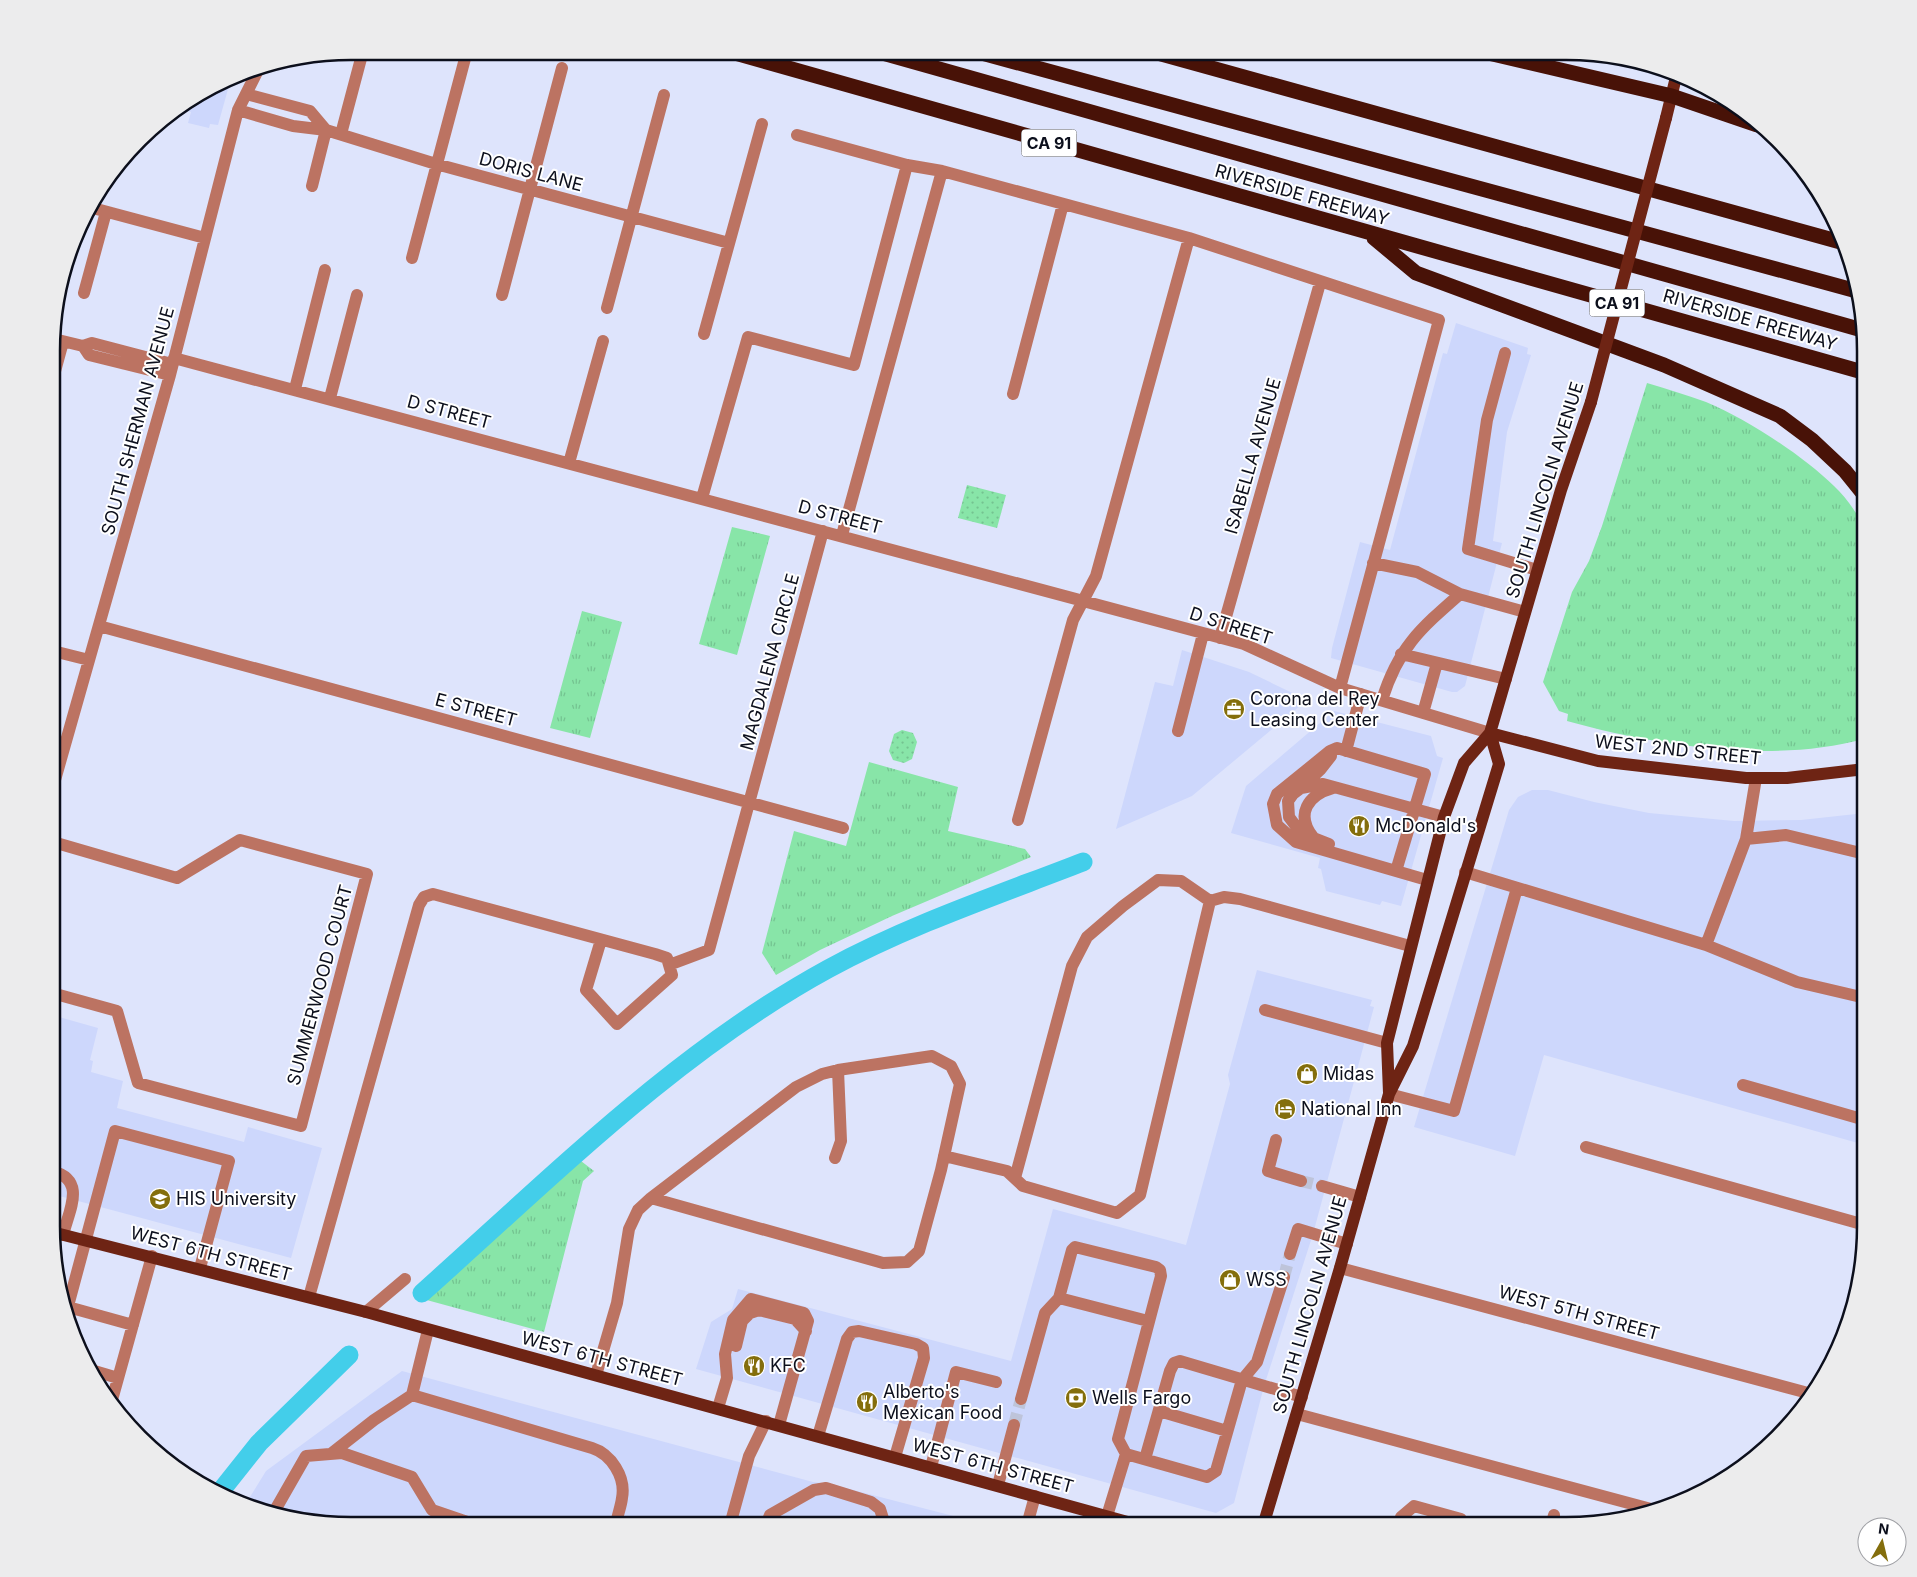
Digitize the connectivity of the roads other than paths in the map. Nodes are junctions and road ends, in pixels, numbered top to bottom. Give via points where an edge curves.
1 (361, 60) edge
2 (465, 60) edge
3 (756, 60) edge
4 (907, 60) edge
5 (1007, 60) edge
6 (1183, 60) edge
7 (1518, 60) edge
8 (562, 68) dead end
9 (255, 76) edge
10 (1676, 82) edge
11 (246, 94) junction
12 (664, 95) dead end
13 (1672, 96) junction
14 (238, 110) junction
15 (1745, 121) edge
16 (762, 124) dead end
17 (326, 130) junction
18 (342, 134) junction
19 (797, 135) dead end
20 (436, 164) junction
21 (907, 165) junction
22 (942, 171) junction
23 (312, 186) dead end
24 (529, 190) junction
25 (1063, 204) junction
26 (97, 209) edge
27 (106, 212) junction
28 (631, 217) junction
29 (1369, 234) junction
30 (204, 238) junction
31 (1189, 238) junction
32 (1835, 241) edge
33 (729, 243) junction
34 (412, 258) dead end
35 (325, 270) dead end
36 (1320, 283) junction
37 (1850, 289) edge
38 (84, 293) dead end
39 (357, 295) dead end
40 (502, 295) dead end
41 (607, 308) dead end
42 (1856, 328) edge
43 (704, 334) dead end
44 (61, 341) edge
45 (603, 341) dead end
46 (1505, 354) dead end
47 (172, 366) junction
48 (1857, 370) edge
49 (295, 389) junction
50 (1013, 394) dead end
51 (330, 398) junction
52 (569, 463) junction
53 (1857, 486) edge
54 (702, 498) junction
55 (823, 531) junction
56 (842, 535) junction
57 (1373, 563) junction
58 (1537, 570) junction
59 (1460, 594) junction
60 (1082, 601) junction
61 (1525, 612) junction
62 (99, 626) junction
63 (1203, 634) junction
64 (1220, 638) junction
65 (60, 653) edge
66 (1401, 654) junction
67 (89, 660) junction
68 (1437, 663) junction
69 (1506, 680) junction
70 (1340, 688) junction
71 (1361, 694) junction
72 (1382, 700) junction
73 (1423, 713) junction
74 (1178, 731) dead end
75 (1490, 732) junction
76 (1341, 749) junction
77 (60, 762) edge
78 (1857, 770) edge
79 (1756, 778) junction
80 (1335, 787) junction
81 (1300, 788) junction
82 (750, 803) junction
83 (1414, 809) junction
84 (1444, 817) junction
85 (1018, 820) dead end
86 (843, 828) dead end
87 (1746, 839) junction
88 (1315, 840) junction
89 (60, 844) edge
90 (1857, 852) edge
91 (1397, 867) junction
92 (1465, 872) junction
93 (1427, 880) junction
94 (1517, 888) junction
95 (1210, 901) junction
96 (601, 940) junction
97 (1706, 945) junction
98 (1410, 946) junction
99 (669, 965) junction
100 (60, 996) edge
101 (1857, 996) edge
102 (1265, 1010) dead end
103 (1387, 1043) junction
104 (838, 1070) junction
105 (1743, 1086) dead end
106 (1389, 1094) junction
107 (1857, 1118) edge
108 (1276, 1140) dead end
109 (1586, 1147) dead end
110 (944, 1156) junction
111 (835, 1158) dead end
112 (60, 1173) edge
113 (1015, 1178) junction
114 (1301, 1180) tunnel mouth
115 (1322, 1186) tunnel mouth
116 (1360, 1197) junction
117 (650, 1198) junction
118 (1857, 1223) edge
119 (60, 1226) edge
120 (60, 1234) edge
121 (86, 1240) junction
122 (1347, 1244) junction
123 (1290, 1254) tunnel mouth
124 (152, 1256) junction
125 (200, 1268) junction
126 (1340, 1268) junction
127 (1284, 1277) tunnel mouth
128 (405, 1279) dead end
129 (309, 1297) junction
130 (1059, 1298) junction
131 (70, 1300) edge
132 (72, 1308) edge
133 (366, 1312) junction
134 (1148, 1321) junction
135 (133, 1325) junction
136 (428, 1330) junction
137 (100, 1373) edge
138 (596, 1375) junction
139 (118, 1378) junction
140 (1242, 1380) junction
141 (996, 1382) dead end
142 (1805, 1392) edge
143 (114, 1394) edge
144 (412, 1395) junction
145 (1302, 1397) junction
146 (1021, 1399) tunnel mouth
147 (718, 1408) junction
148 (1159, 1411) junction
149 (1297, 1414) junction
150 (766, 1422) junction
151 (779, 1425) junction
152 (1014, 1426) tunnel mouth
153 (1227, 1431) junction
154 (818, 1436) junction
155 (332, 1453) junction
156 (1126, 1454) junction
157 (895, 1457) junction
158 (1146, 1459) junction
159 (931, 1467) junction
160 (998, 1485) junction
161 (1035, 1496) junction
162 (277, 1507) edge
163 (1642, 1507) edge
164 (1107, 1516) junction
165 (453, 1517) edge
166 (618, 1517) edge
167 (732, 1517) edge
168 (769, 1517) edge
169 (882, 1517) edge
170 (1029, 1517) edge
171 (1111, 1517) edge
172 (1266, 1517) edge
173 (1401, 1517) edge
174 (1454, 1517) edge

1 - 18 street
2 - 20 street
3 - 29 highway, RIVERSIDE FREEWAY / CA 91
4 - 42 highway
5 - 37 highway
6 - 32 highway
7 - 13 highway
8 - 24 street
9 - 11 street, SOUTH SHERMAN AVENUE
10 - 13 main road, SOUTH LINCOLN AVENUE
11 - 14 street, SOUTH SHERMAN AVENUE
11 - 17 street via 310,111
12 - 28 street
13 - 15 highway
13 - 58 main road, SOUTH LINCOLN AVENUE, bridge via 1591,402
14 - 17 street, DORIS LANE via 293,126
14 - 30 street, SOUTH SHERMAN AVENUE
16 - 33 street
17 - 18 street, DORIS LANE
17 - 23 street
18 - 20 street, DORIS LANE
19 - 21 street
20 - 24 street, DORIS LANE
20 - 34 street
21 - 22 street
21 - 54 street via 854,364 748,337
22 - 25 street
22 - 56 street
24 - 28 street, DORIS LANE
24 - 40 street
25 - 31 street
25 - 50 street
26 - 27 street
27 - 30 street
27 - 38 street
28 - 33 street, DORIS LANE
28 - 41 street
29 - 48 highway, RIVERSIDE FREEWAY / CA 91
29 - 53 highway via 1416,273 1664,365 1780,416 1812,440
30 - 47 street, SOUTH SHERMAN AVENUE
31 - 36 street
31 - 60 street via 1096,576
33 - 43 street
35 - 49 street
36 - 57 street via 1439,320
36 - 64 street, ISABELLA AVENUE
39 - 51 street
44 - 47 street, D STREET via 83,346 92,343
45 - 52 street
46 - 58 street via 1488,414 1468,549
47 - 49 street, D STREET
47 - 62 street, SOUTH SHERMAN AVENUE
49 - 51 street, D STREET
51 - 52 street, D STREET
52 - 54 street, D STREET
54 - 55 street, D STREET
55 - 56 street, D STREET
55 - 82 street, MAGDALENA CIRCLE
56 - 60 street, D STREET
57 - 59 street via 1417,572
57 - 70 street
58 - 61 main road, SOUTH LINCOLN AVENUE
59 - 61 street
59 - 66 street via 1429,621
60 - 63 street, D STREET
60 - 85 street via 1073,620
61 - 69 main road, SOUTH LINCOLN AVENUE
62 - 67 street, SOUTH SHERMAN AVENUE
62 - 82 street, E STREET
63 - 64 street, D STREET
63 - 74 street
64 - 70 street, D STREET via 1244,644
65 - 67 street
66 - 68 street
66 - 72 street via 1389,675
67 - 77 street, SOUTH SHERMAN AVENUE
68 - 69 street
68 - 73 street
69 - 75 main road, SOUTH LINCOLN AVENUE
70 - 71 street, D STREET
71 - 72 street, D STREET
71 - 76 street
72 - 73 street, D STREET
73 - 75 street, D STREET
75 - 79 main road, WEST 2ND STREET via 1598,761
75 - 84 main road, SOUTH LINCOLN AVENUE via 1464,763
75 - 92 main road, SOUTH LINCOLN AVENUE via 1499,764
76 - 81 street
76 - 83 street via 1425,774
76 - 91 street via 1330,750 1277,794 1273,809 1277,825 1296,842
78 - 79 main road, WEST 2ND STREET
79 - 87 street
80 - 81 street via 1323,784
80 - 83 street
80 - 88 street via 1313,796 1308,805 1304,818 1306,828
81 - 88 street via 1288,801 1288,811 1297,829
82 - 86 street, E STREET
82 - 99 street, MAGDALENA CIRCLE via 709,950
83 - 84 street
83 - 91 street
84 - 93 main road, SOUTH LINCOLN AVENUE
87 - 90 street via 1786,835
87 - 97 street
88 - 91 street
89 - 100 street, SUMMERWOOD COURT via 177,878 240,840 367,874 301,1126 138,1084 117,1011
91 - 93 street
92 - 94 street
92 - 106 main road, SOUTH LINCOLN AVENUE via 1413,1046
93 - 98 main road, SOUTH LINCOLN AVENUE
94 - 97 street
94 - 106 street via 1454,1111
95 - 98 street via 1224,897 1240,899
95 - 113 street via 1181,881 1158,880 1087,937 1072,966
95 - 113 street via 1140,1195 1117,1213 1023,1186
96 - 99 street via 667,958
96 - 99 street via 586,990 617,1024 672,975
96 - 129 street via 433,894 424,897 419,905
97 - 101 street via 1796,982
98 - 103 main road, SOUTH LINCOLN AVENUE
102 - 103 street
103 - 106 main road, SOUTH LINCOLN AVENUE
104 - 110 street via 932,1056 952,1066 960,1084
104 - 111 street via 842,1141
104 - 117 street via 796,1087
105 - 107 street
106 - 116 main road, SOUTH LINCOLN AVENUE
108 - 114 street via 1268,1172
109 - 118 street
110 - 113 street via 1007,1171
110 - 117 street via 919,1251 906,1262 883,1262
112 - 119 street via 71,1180 74,1193
115 - 116 street
116 - 122 main road, SOUTH LINCOLN AVENUE
117 - 138 street via 638,1210 628,1229 619,1296
120 - 121 main road, WEST 6TH STREET
121 - 124 main road, WEST 6TH STREET
121 - 125 street via 115,1131 228,1161
121 - 131 street
122 - 123 street via 1298,1229
122 - 126 main road, SOUTH LINCOLN AVENUE
124 - 125 main road, WEST 6TH STREET
124 - 135 street
125 - 129 main road, WEST 6TH STREET
126 - 142 street, WEST 5TH STREET
126 - 145 main road, SOUTH LINCOLN AVENUE
127 - 140 street via 1257,1362
128 - 133 street
129 - 133 main road, WEST 6TH STREET
130 - 134 street
130 - 134 street via 1072,1250 1080,1246 1160,1270
130 - 146 street via 1045,1313
132 - 135 street
133 - 136 main road, WEST 6TH STREET
134 - 156 street via 1118,1431 1118,1440
135 - 139 street
136 - 138 main road, WEST 6TH STREET
136 - 144 street
137 - 139 street
138 - 147 main road, WEST 6TH STREET
139 - 143 street
140 - 145 street
140 - 148 street via 1180,1361 1174,1363
140 - 153 street
141 - 159 street via 956,1372
144 - 155 street
144 - 166 street via 608,1455 617,1469 623,1496
145 - 149 main road, SOUTH LINCOLN AVENUE
147 - 150 main road, WEST 6TH STREET
147 - 151 street via 742,1321 759,1310 795,1320 807,1326
148 - 153 street
148 - 158 street
149 - 163 street
149 - 172 main road, SOUTH LINCOLN AVENUE
150 - 151 main road, WEST 6TH STREET
150 - 167 street via 749,1456
151 - 154 main road, WEST 6TH STREET
152 - 160 street
153 - 158 street via 1212,1475
154 - 157 main road, WEST 6TH STREET
154 - 157 street via 847,1339 852,1332 916,1344 923,1348 924,1358
155 - 162 street via 306,1456
155 - 165 street via 342,1453 412,1477 432,1510
156 - 158 street
156 - 164 street
157 - 159 main road, WEST 6TH STREET
159 - 160 main road, WEST 6TH STREET
160 - 161 main road, WEST 6TH STREET
161 - 164 main road, WEST 6TH STREET
161 - 170 street
164 - 171 main road, WEST 6TH STREET
168 - 169 street via 814,1490 826,1488 871,1502 880,1509
173 - 174 street via 1414,1506

